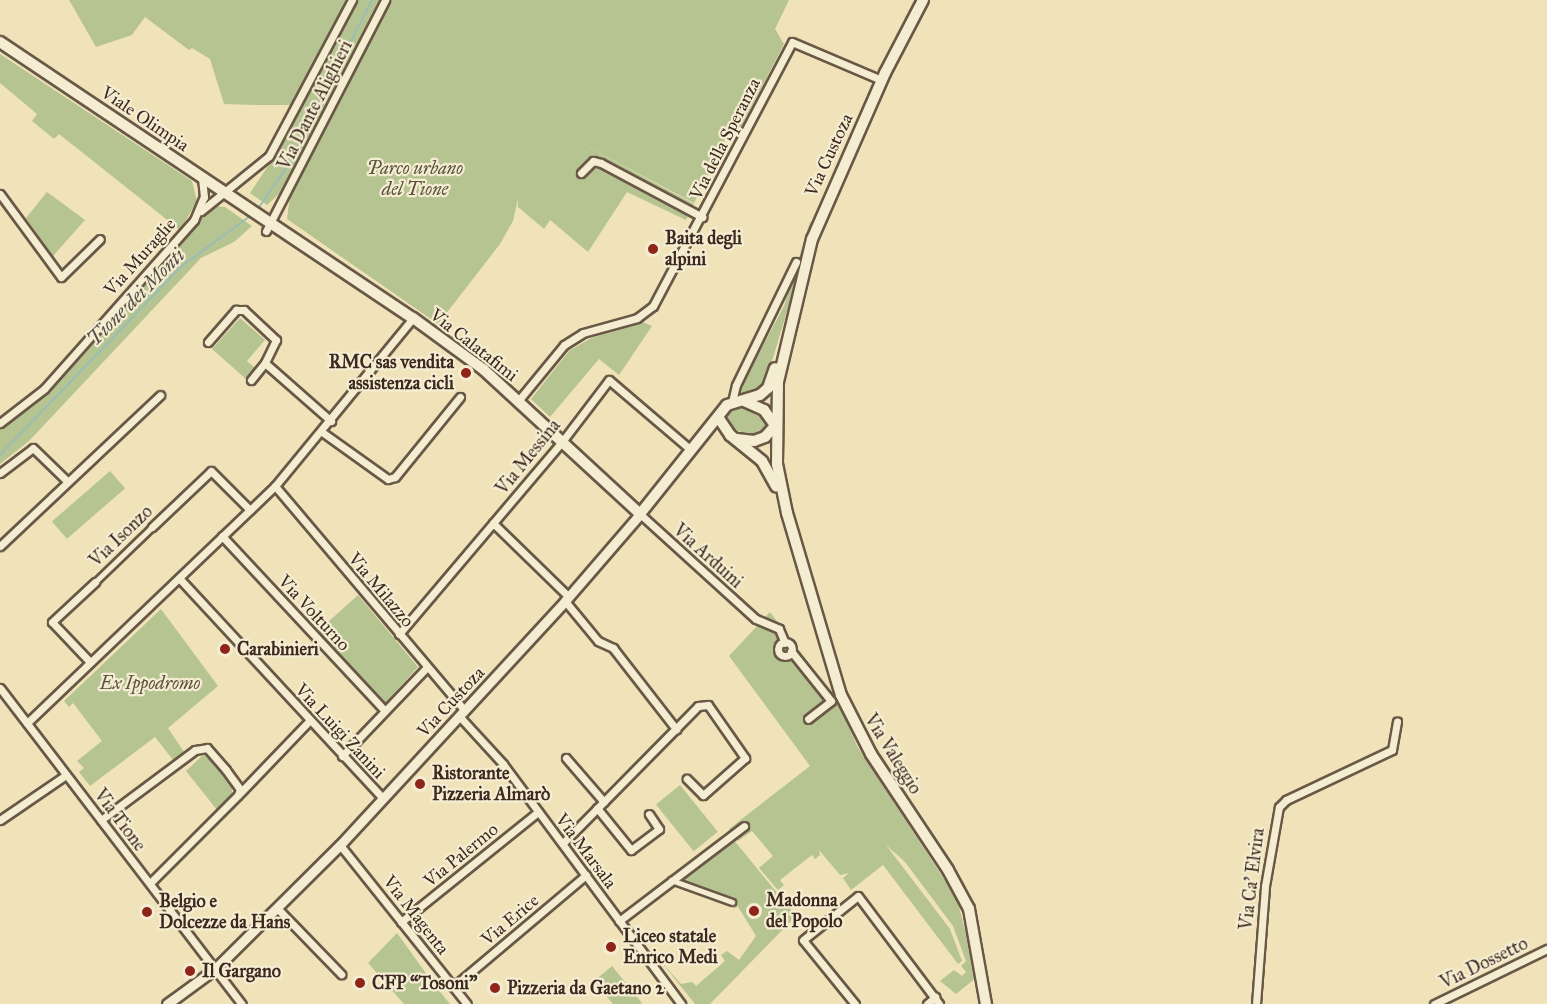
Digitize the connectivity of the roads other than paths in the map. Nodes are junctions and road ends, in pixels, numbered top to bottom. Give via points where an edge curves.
1 (352, 0) edge
2 (385, 0) edge
3 (923, 0) edge
4 (0, 42) edge
5 (877, 78) dead end
6 (581, 173) dead end
7 (202, 177) junction
8 (224, 192) junction
9 (0, 194) edge
10 (702, 217) junction
11 (194, 219) junction
12 (269, 227) junction
13 (100, 239) dead end
14 (796, 262) dead end
15 (413, 318) junction
16 (789, 332) junction
17 (208, 342) dead end
18 (266, 363) junction
19 (251, 380) dead end
20 (160, 394) dead end
21 (460, 397) dead end
22 (744, 401) junction
23 (519, 402) junction
24 (732, 402) junction
25 (718, 417) junction
26 (331, 421) junction
27 (0, 423) edge
28 (775, 426) junction
29 (322, 432) junction
30 (733, 437) junction
31 (561, 443) junction
32 (694, 447) junction
33 (0, 473) edge
34 (67, 481) junction
35 (275, 486) junction
36 (250, 510) junction
37 (787, 513) junction
38 (640, 514) junction
39 (493, 523) junction
40 (152, 527) joint
41 (222, 536) junction
42 (0, 546) edge
43 (178, 578) junction
44 (95, 582) joint
45 (567, 599) junction
46 (399, 634) junction
47 (785, 643) junction
48 (791, 651) junction
49 (90, 662) junction
50 (426, 668) junction
51 (0, 688) edge
52 (384, 710) junction
53 (462, 714) junction
54 (808, 719) dead end
55 (309, 721) junction
56 (1397, 721) dead end
57 (27, 723) junction
58 (676, 729) junction
59 (342, 756) junction
60 (566, 758) dead end
61 (66, 775) junction
62 (687, 779) dead end
63 (240, 793) junction
64 (383, 798) junction
65 (604, 802) junction
66 (597, 808) junction
67 (538, 812) junction
68 (649, 814) dead end
69 (0, 820) edge
70 (100, 820) junction
71 (744, 826) dead end
72 (562, 843) junction
73 (340, 845) junction
74 (586, 875) junction
75 (671, 880) junction
76 (150, 883) junction
77 (732, 902) dead end
78 (278, 909) junction
79 (401, 921) junction
80 (619, 921) junction
81 (1547, 949) edge
82 (215, 969) junction
83 (341, 974) dead end
84 (453, 987) junction
85 (937, 1001) edge
86 (167, 1004) edge
87 (242, 1004) edge
88 (467, 1004) edge
89 (681, 1004) edge
90 (855, 1004) edge
91 (927, 1004) edge
92 (986, 1004) edge
93 (1256, 1004) edge
94 (1434, 1004) edge

1 - 8 street via 270,156
2 - 12 street, Via Dante Alighieri
3 - 16 main road, Via Custoza via 823,206
4 - 7 main road, Viale Olimpia
5 - 10 street, Via della Speranza via 792,42
6 - 10 street via 593,161 601,163
7 - 8 main road, Viale Olimpia
7 - 11 street, Via Muraglie via 204,197
8 - 11 street
8 - 12 main road, Viale Olimpia
9 - 13 street via 61,277
10 - 23 street, Via della Speranza via 653,306 637,318 586,331 564,345
11 - 27 street, Via Muraglie via 92,330 44,389
12 - 15 main road, Via Calatafimi
14 - 24 street, Via Custoza via 736,385
15 - 23 main road, Via Calatafimi via 483,369
15 - 26 street
16 - 22 main road, Via Custoza via 768,388
16 - 28 main road, Via Custoza via 778,382
17 - 18 street via 240,308 276,340
18 - 19 street
18 - 26 street
20 - 34 street
21 - 29 street via 394,477 388,479
22 - 24 main road, Via Custoza
22 - 28 main road via 764,410
23 - 31 main road, Via Calatafimi
24 - 25 main road, Via Custoza
25 - 30 main road
25 - 32 main road, Via Custoza
26 - 29 street
28 - 30 main road via 765,437 754,441
28 - 37 main road, Via Custoza via 777,464
29 - 35 street
30 - 32 main road via 709,435
30 - 37 main road via 771,473
31 - 32 street, Via Messina via 609,380
31 - 38 main road, Via Calatafimi
31 - 39 street, Via Messina
32 - 38 main road, Via Custoza
33 - 34 street via 33,448
34 - 42 street
35 - 36 street
35 - 46 street, Via Milazzo
36 - 40 street, Via Isonzo via 211,471
36 - 41 street
37 - 92 main road, Via Valeggio via 832,669 852,721 969,909
38 - 45 street, Via Custoza
38 - 47 street, Via Arduini via 756,619 774,624 785,636
39 - 45 street
39 - 46 street, Via Messina
40 - 44 street, Via Isonzo
41 - 43 street
41 - 52 street, Via Volturno
43 - 49 street
43 - 55 street, Via Luigi Zanini
44 - 49 street, Via Isonzo via 52,622
45 - 53 street, Via Custoza
45 - 58 street via 598,641 613,648
46 - 50 street, Via Milazzo
47 - 48 street
47 - 48 street via 779,646 779,652 786,656
48 - 54 street via 831,701
49 - 57 street
50 - 52 street
50 - 53 street, Via Milazzo
51 - 57 street, Via Tione
52 - 59 street
53 - 64 street, Via Custoza
53 - 67 street, Via Marsala
55 - 59 street, Via Luigi Zanini
55 - 63 street
56 - 93 street, Via Ca' Elvira via 1392,750 1286,800 1279,807 1265,886
57 - 61 street, Via Tione
58 - 62 street via 698,706 708,705 745,758 703,795
58 - 65 street
59 - 64 street, Via Luigi Zanini
60 - 65 street
61 - 69 street
61 - 70 street, Via Tione
63 - 70 street via 211,752 201,748
63 - 76 street
64 - 73 street, Via Custoza
65 - 66 street
66 - 68 street via 631,850 659,829
66 - 72 street
67 - 72 street, Via Marsala
67 - 79 street, Via Palermo
70 - 76 street, Via Tione
71 - 75 street
72 - 74 street, Via Marsala
73 - 78 street, Via Custoza
73 - 79 street, Via Magenta
74 - 80 street, Via Marsala
74 - 84 street, Via Erice
75 - 77 street
75 - 80 street
76 - 82 street, Via Tione
78 - 82 street, Via Custoza
78 - 83 street
79 - 84 street, Via Magenta
80 - 89 street, Via Marsala
81 - 94 street, Via Dossetto
82 - 86 street, Via Custoza
82 - 87 street, Via Tione
84 - 88 street, Via Magenta
85 - 90 street via 858,896 803,940
85 - 91 street

